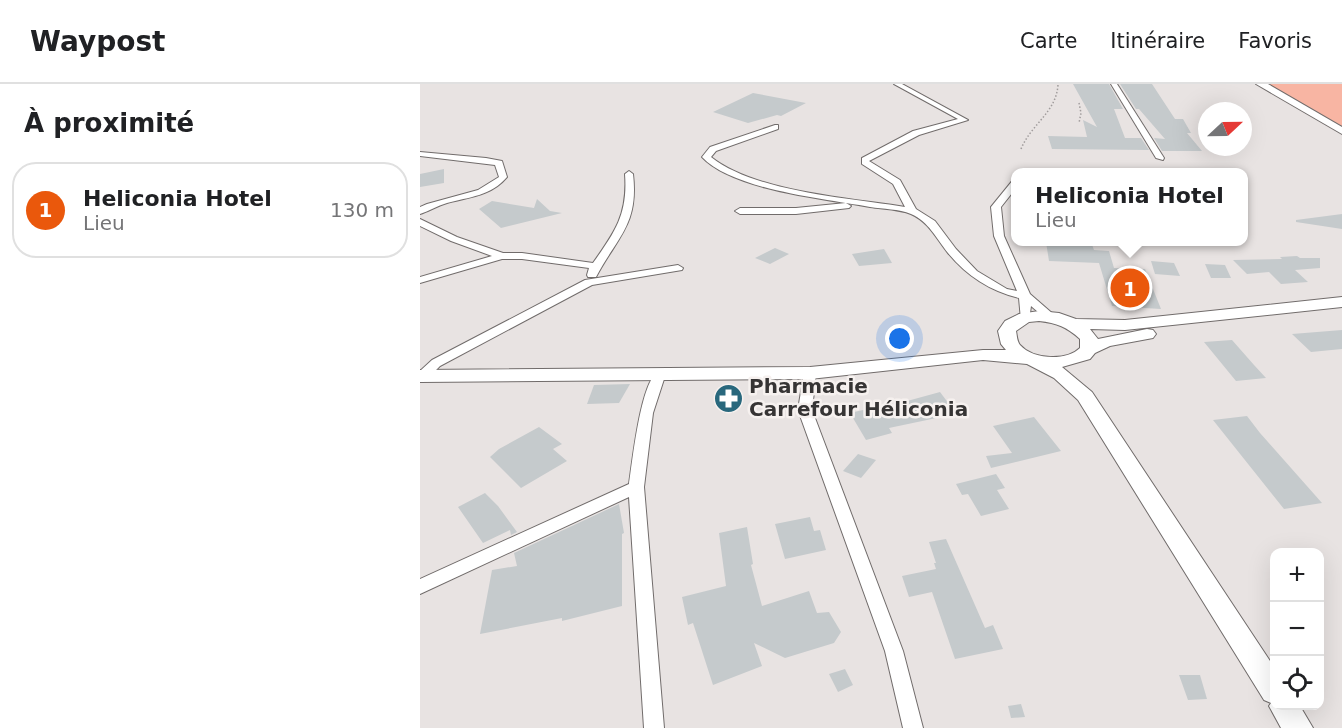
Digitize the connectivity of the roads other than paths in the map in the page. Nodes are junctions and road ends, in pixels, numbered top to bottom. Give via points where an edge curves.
1 (897, 84) edge
2 (1114, 84) edge
3 (1262, 84) edge
4 (775, 127) dead end
5 (1342, 131) edge
6 (420, 154) edge
7 (1160, 158) dead end
8 (629, 174) dead end
9 (1011, 188) edge
10 (865, 205) junction
11 (420, 211) edge
12 (912, 211) junction
13 (740, 212) dead end
14 (420, 222) edge
15 (501, 256) junction
16 (595, 266) junction
17 (678, 268) dead end
18 (420, 280) edge
19 (589, 282) junction
20 (1025, 296) junction
21 (1342, 302) edge
22 (1342, 314) edge
23 (1049, 316) junction
24 (1025, 318) junction
25 (1074, 324) junction
26 (1007, 333) junction
27 (1086, 352) junction
28 (1032, 359) junction
29 (938, 361) junction
30 (810, 373) junction
31 (421, 376) edge
32 (659, 376) junction
33 (1085, 396) junction
34 (636, 487) junction
35 (420, 587) edge
36 (1270, 683) edge
37 (1287, 710) edge
38 (654, 728) edge
39 (914, 728) edge
40 (1298, 728) edge

1 - 12 street via 964,120 916,133 866,158 870,166 897,182
2 - 7 street
3 - 5 street
4 - 10 street via 713,149 706,157 721,169 780,189
6 - 11 street via 499,163 503,177 484,191
8 - 16 street via 632,194 625,225
9 - 20 street via 996,207 999,236
10 - 12 street
10 - 13 street
12 - 20 street via 932,224 973,273 1003,291
14 - 15 street
15 - 16 street
15 - 18 street
16 - 19 street
17 - 19 street
19 - 31 street via 436,363
20 - 23 street
20 - 24 street
21 - 25 street via 1125,325
22 - 27 street via 1133,335
23 - 24 street
23 - 25 street
24 - 26 street via 1011,325
25 - 27 street via 1089,338
26 - 28 street via 1010,344
26 - 29 street
27 - 28 street via 1064,362
27 - 33 street
28 - 29 street via 983,355
28 - 33 street via 1061,374
29 - 30 street
30 - 32 street
30 - 39 street via 805,410 894,651
31 - 32 street
32 - 34 street via 646,412
33 - 36 street
34 - 35 street
34 - 38 street
37 - 40 street

